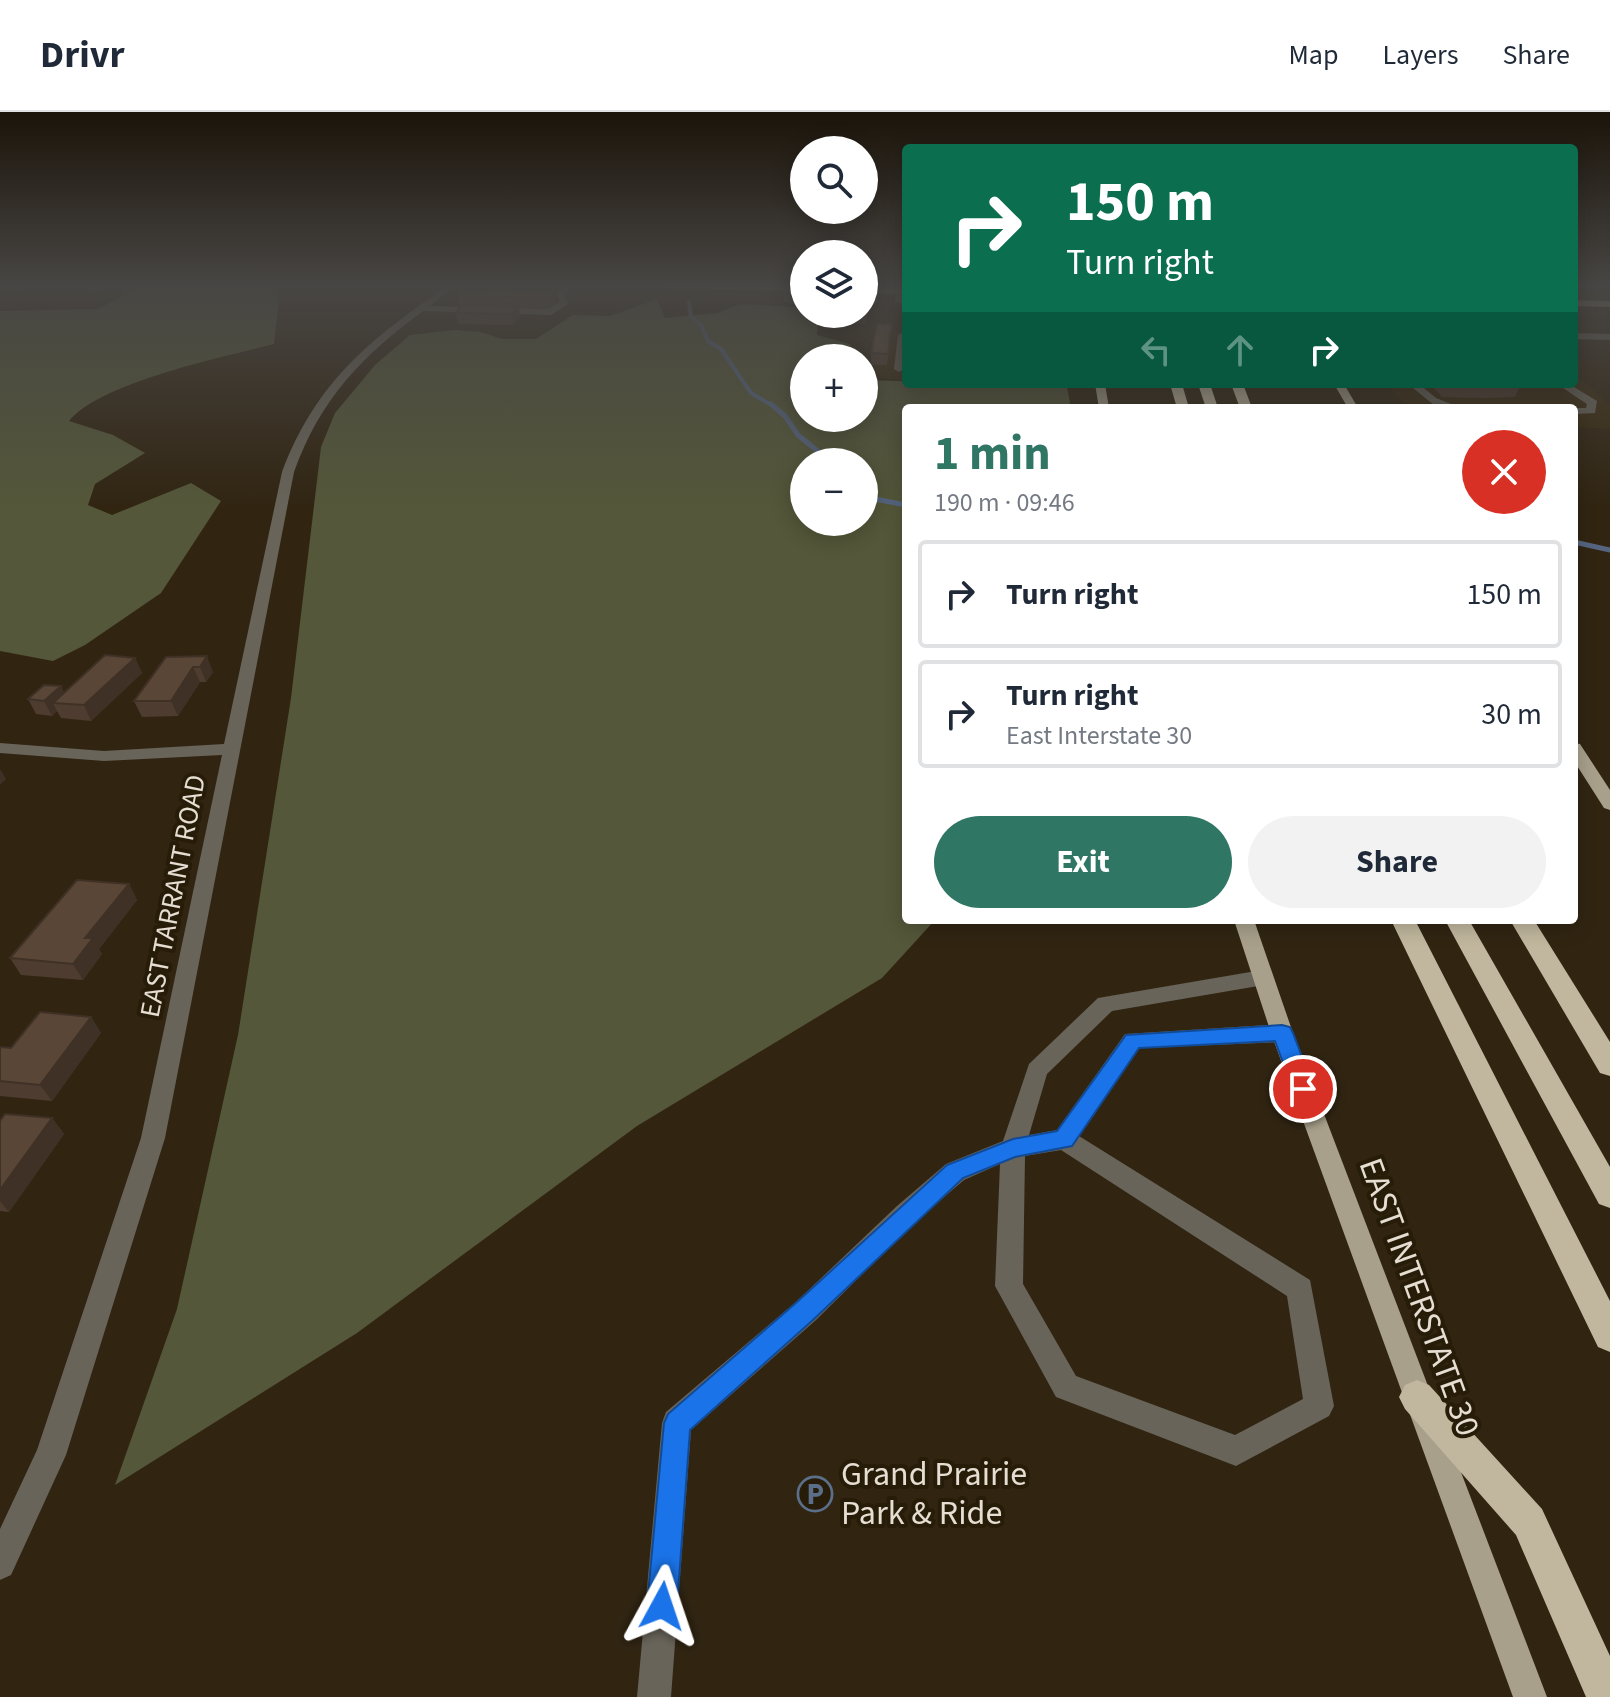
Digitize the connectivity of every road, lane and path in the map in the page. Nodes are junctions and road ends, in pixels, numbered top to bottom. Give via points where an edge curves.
1 (355, 359) edge
2 (1416, 388) edge
3 (1569, 388) edge
4 (1437, 404) edge
5 (1578, 411) edge
6 (0, 748) edge
7 (231, 749) junction
8 (1578, 754) edge
9 (1610, 804) edge
10 (1245, 924) edge
11 (1405, 924) edge
12 (1459, 924) edge
13 (1524, 924) edge
14 (1262, 978) junction
15 (1282, 1033) junction
16 (1610, 1065) edge
17 (1064, 1139) junction
18 (1013, 1148) junction
19 (1610, 1195) edge
20 (1610, 1336) edge
21 (1417, 1397) junction
22 (0, 1564) edge
23 (654, 1697) edge
24 (1530, 1697) edge
25 (1607, 1697) edge

1 - 7 street, EAST TARRANT ROAD via 298,439
2 - 4 street
3 - 5 street via 1593,403 1591,411
6 - 7 street via 104,756
7 - 22 street, EAST TARRANT ROAD via 153,1138 51,1455
8 - 9 main road
10 - 14 main road, EAST INTERSTATE 30
11 - 20 highway
12 - 19 highway
13 - 16 highway
14 - 15 main road, EAST INTERSTATE 30
14 - 18 street via 1106,1004 1037,1070
15 - 17 street via 1133,1040
15 - 21 main road, EAST INTERSTATE 30
17 - 18 street
17 - 18 street via 1300,1289 1319,1406 1236,1451 1066,1387 1009,1286
18 - 23 street via 955,1172 677,1423
21 - 24 main road, EAST INTERSTATE 30
21 - 25 highway via 1529,1522

